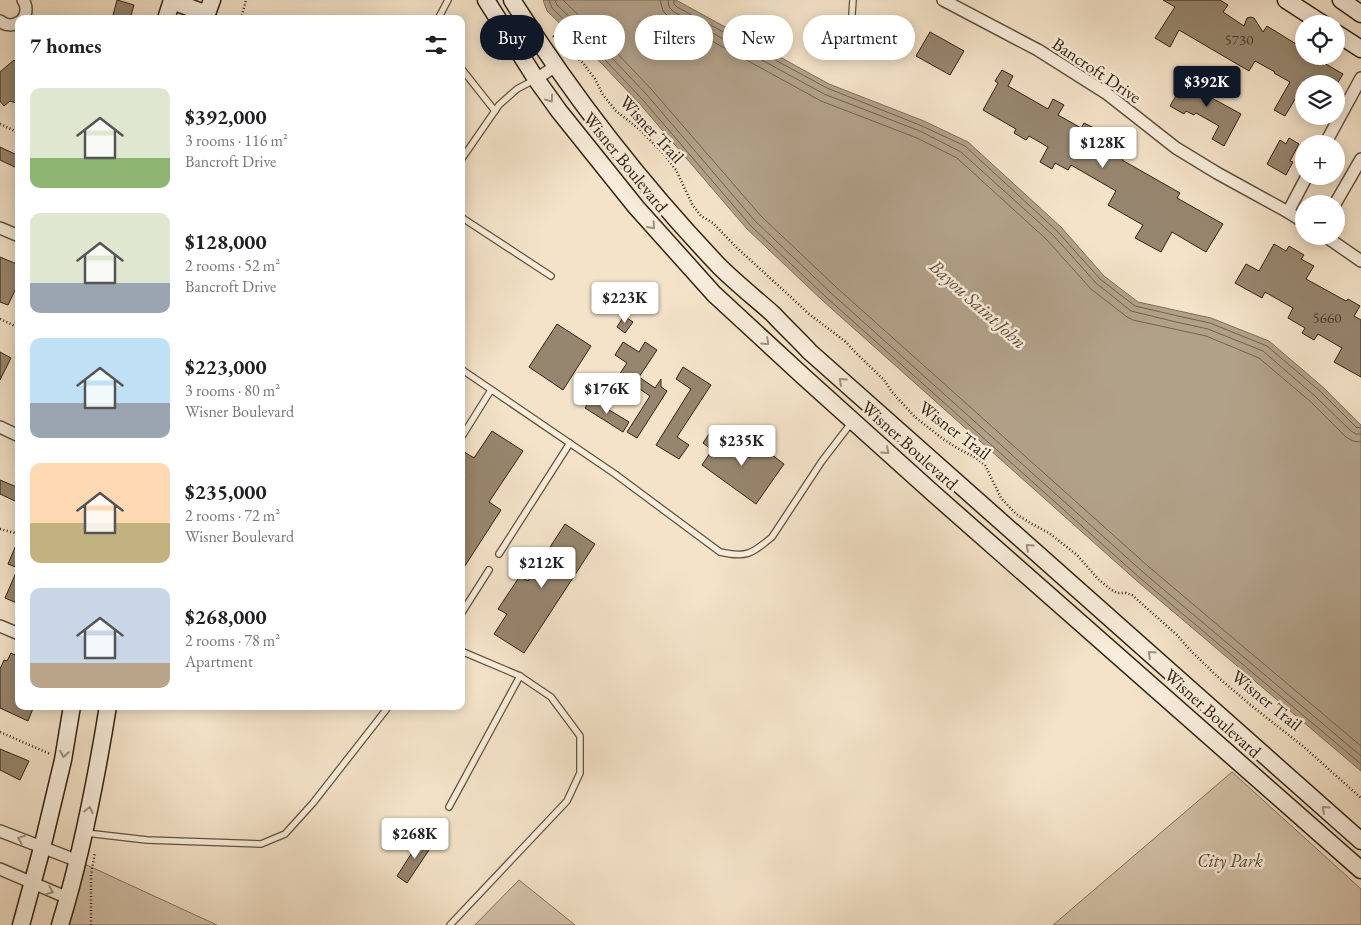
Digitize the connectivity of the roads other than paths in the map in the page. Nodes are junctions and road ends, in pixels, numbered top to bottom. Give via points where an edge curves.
1 (23, 0) edge
2 (172, 0) edge
3 (448, 0) edge
4 (486, 0) edge
5 (512, 0) edge
6 (853, 0) edge
7 (943, 0) edge
8 (1286, 0) edge
9 (1340, 0) edge
10 (208, 11) edge
11 (852, 14) dead end
12 (1361, 14) edge
13 (24, 15) edge
14 (167, 15) edge
15 (440, 15) edge
16 (1309, 15) edge
17 (0, 21) edge
18 (15, 24) edge
19 (1345, 39) edge
20 (1361, 49) edge
21 (556, 66) junction
22 (465, 73) edge
23 (1361, 78) edge
24 (536, 79) junction
25 (495, 111) junction
26 (1330, 135) edge
27 (465, 154) edge
28 (1361, 159) edge
29 (1303, 185) edge
30 (1340, 195) edge
31 (1288, 212) junction
32 (1295, 216) edge
33 (465, 220) edge
34 (0, 228) edge
35 (15, 234) edge
36 (1338, 245) edge
37 (1361, 260) edge
38 (551, 276) dead end
39 (465, 372) edge
40 (492, 390) junction
41 (853, 421) junction
42 (0, 428) edge
43 (465, 432) edge
44 (15, 434) edge
45 (570, 443) junction
46 (499, 554) dead end
47 (489, 570) dead end
48 (465, 608) edge
49 (0, 626) edge
50 (15, 632) edge
51 (465, 653) edge
52 (520, 676) junction
53 (71, 710) edge
54 (107, 710) edge
55 (386, 710) edge
56 (449, 807) dead end
57 (0, 831) edge
58 (84, 833) junction
59 (1361, 841) edge
60 (42, 848) junction
61 (78, 861) junction
62 (0, 869) edge
63 (1361, 870) edge
64 (32, 884) junction
65 (68, 898) junction
66 (21, 925) edge
67 (60, 925) edge
68 (450, 925) edge

1 - 13 street via 26,6
2 - 10 street
2 - 14 street
3 - 15 lane
4 - 24 street, Wisner Boulevard
5 - 21 street, Wisner Boulevard
6 - 11 lane
7 - 31 street, Bancroft Drive via 1038,50 1106,93 1176,148
8 - 16 street
9 - 12 street
17 - 18 street via 7,25
19 - 20 street
21 - 24 street
59 -> 21 street, Wisner Boulevard via 810,352 721,267 650,189
22 - 25 lane
23 - 26 street
24 - 25 lane via 507,97
24 -> 41 street, Wisner Boulevard via 636,207 714,294
25 - 27 lane
28 - 30 street
29 - 31 street
31 - 32 street, Bancroft Drive
33 - 38 lane
34 - 35 street
36 - 37 street
39 - 40 lane
40 - 43 lane
40 - 45 lane
41 - 45 lane via 822,461 772,537 748,554 738,556 720,552
41 -> 63 street, Wisner Boulevard
42 - 44 street
45 - 46 lane
47 - 48 lane
49 - 50 street
51 - 52 lane
52 - 56 lane
52 - 68 lane via 551,697 580,736 580,773 567,801
53 -> 60 street
58 -> 54 street
55 - 58 lane via 285,834 261,844 147,840
60 -> 57 street
58 - 61 street
60 - 61 street
60 - 64 street
61 - 65 street
62 - 64 street
64 -> 65 street
64 - 66 street
65 - 67 street

